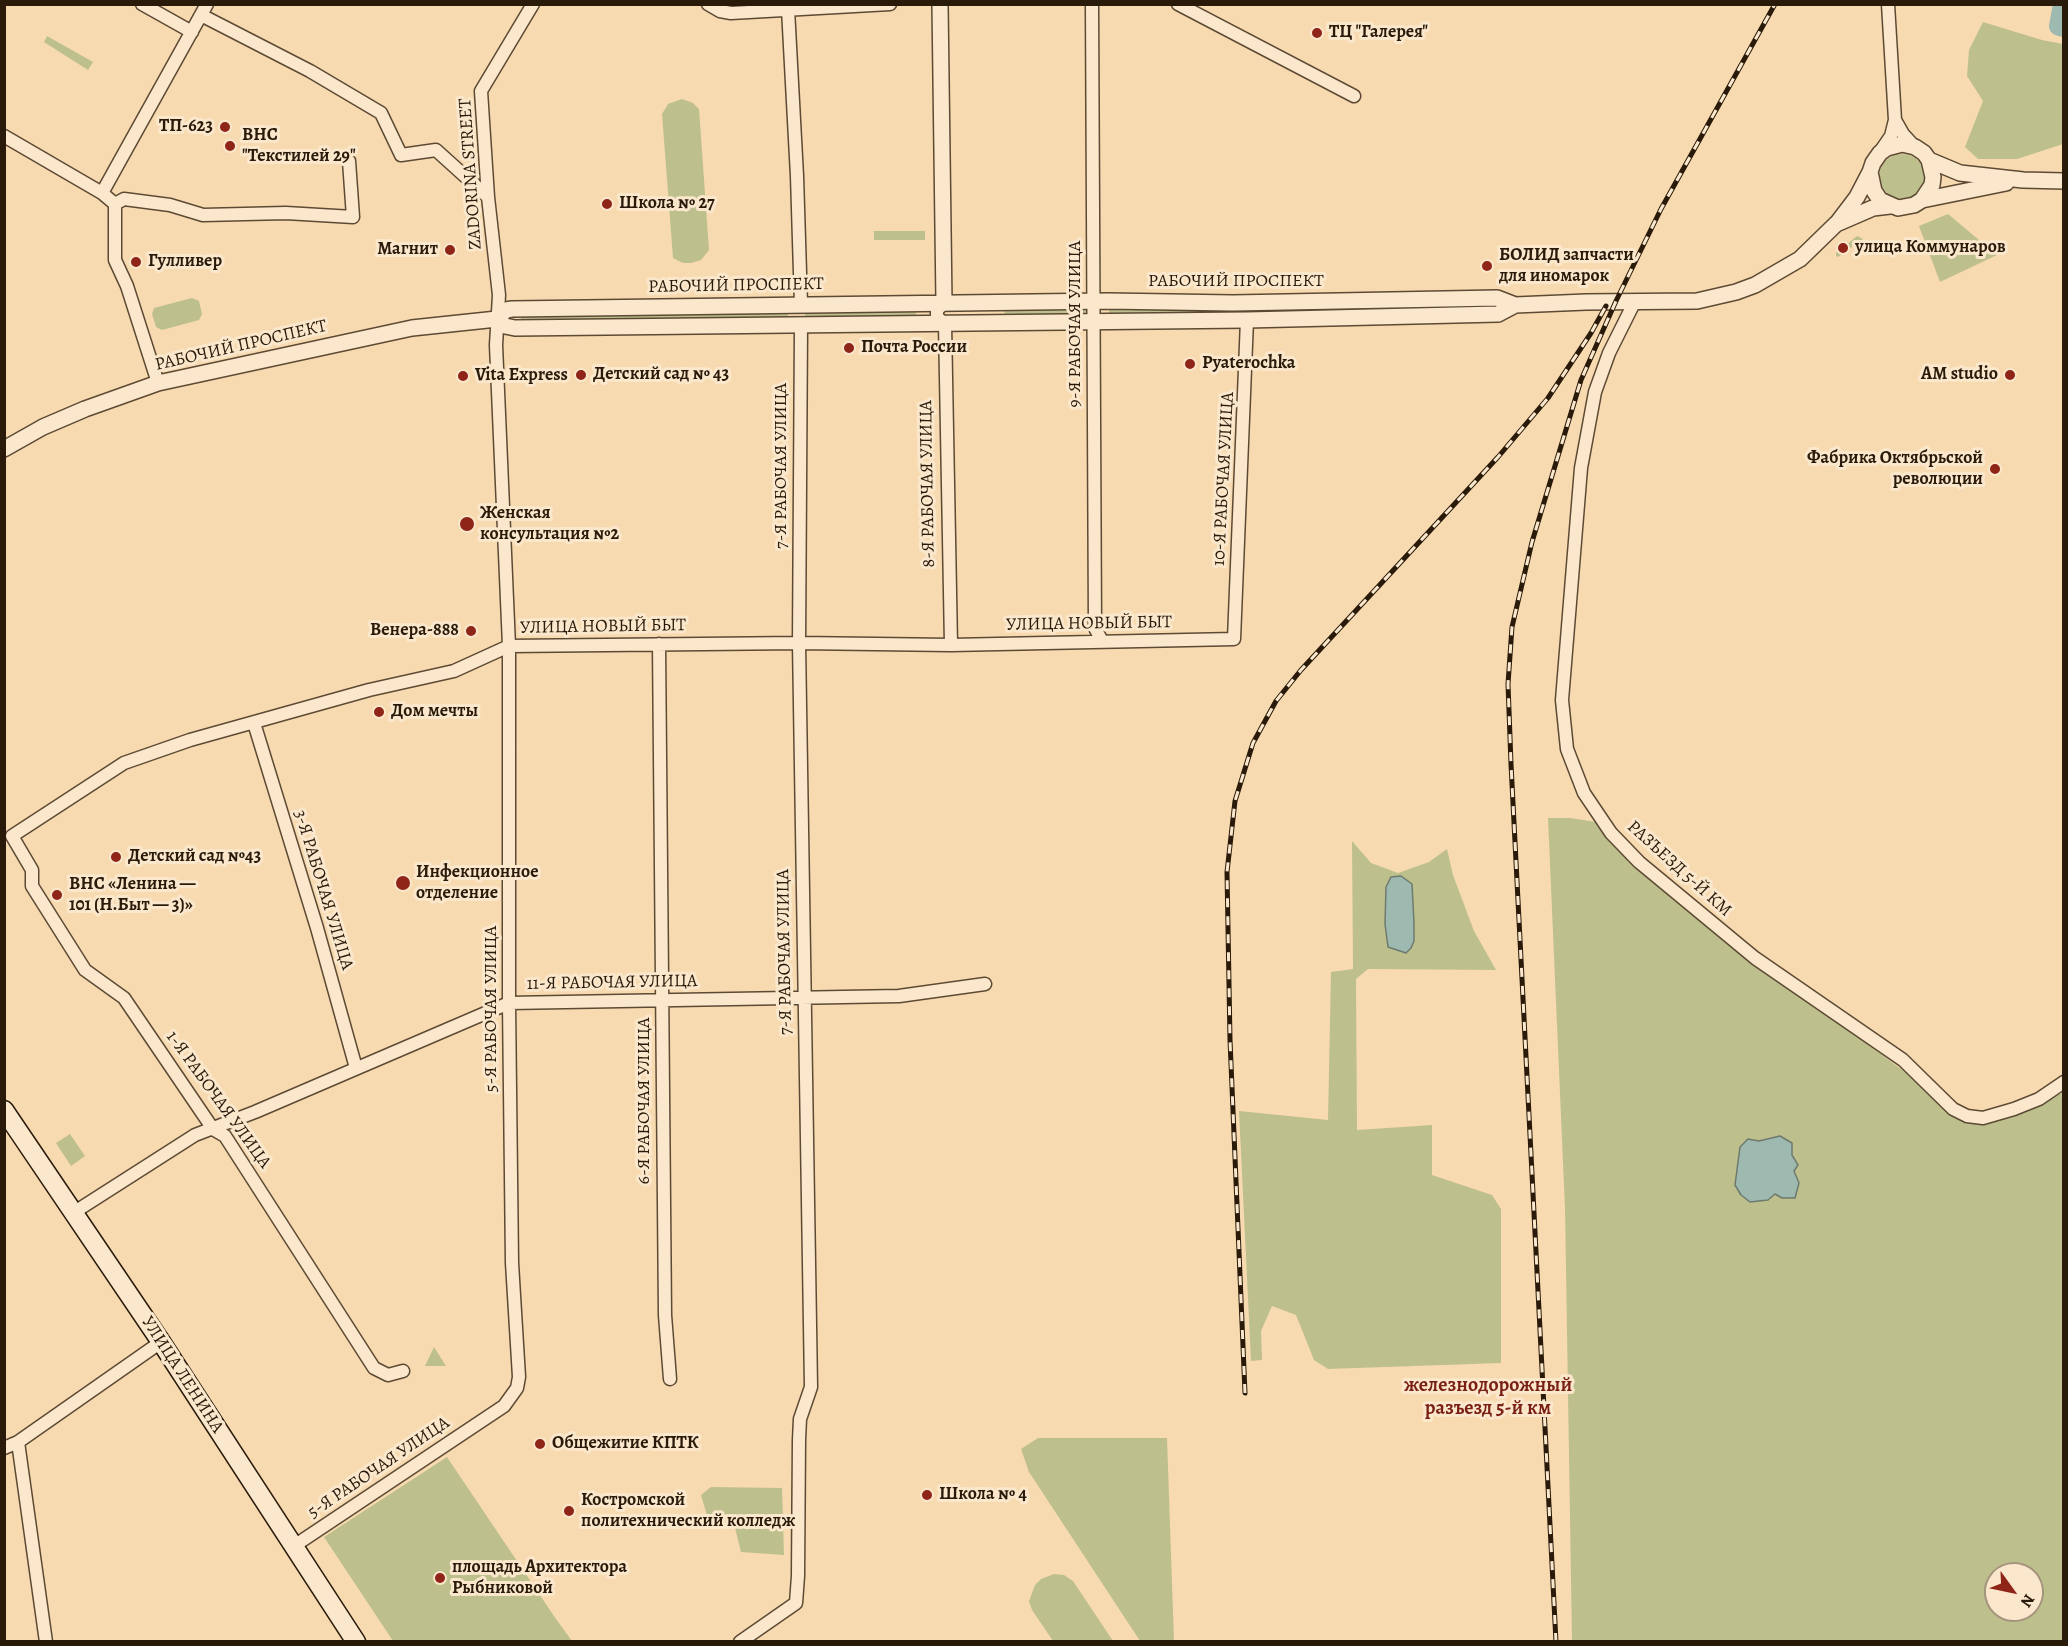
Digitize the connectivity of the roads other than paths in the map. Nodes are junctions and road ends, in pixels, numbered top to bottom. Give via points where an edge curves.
1 (142, 4) edge
2 (533, 4) edge
3 (708, 4) edge
4 (890, 4) edge
5 (940, 4) edge
6 (1092, 4) edge
7 (1178, 4) edge
8 (1887, 4) edge
9 (788, 9) junction
10 (204, 10) edge
11 (192, 32) junction
12 (1354, 96) dead end
13 (1895, 120) junction
14 (4, 136) edge
15 (1915, 147) junction
16 (1880, 153) junction
17 (1929, 160) junction
18 (350, 161) dead end
19 (1870, 172) junction
20 (2023, 180) junction
21 (2064, 181) edge
22 (102, 193) junction
23 (488, 197) junction
24 (1922, 200) junction
25 (115, 204) junction
26 (1890, 206) junction
27 (1836, 224) junction
28 (1094, 301) junction
29 (1635, 301) junction
30 (950, 303) junction
31 (801, 305) junction
32 (1515, 305) junction
33 (496, 319) junction
34 (1247, 320) junction
35 (1094, 322) junction
36 (952, 324) junction
37 (801, 326) junction
38 (158, 383) junction
39 (4, 449) edge
40 (1234, 639) joint
41 (1102, 641) junction
42 (799, 643) junction
43 (659, 644) junction
44 (951, 645) junction
45 (509, 646) junction
46 (254, 723) junction
47 (12, 836) joint
48 (985, 984) dead end
49 (803, 997) junction
50 (663, 1000) junction
51 (509, 1002) junction
52 (356, 1068) junction
53 (2064, 1082) edge
54 (4, 1110) edge
55 (213, 1129) junction
56 (73, 1213) junction
57 (161, 1342) junction
58 (403, 1371) dead end
59 (670, 1379) dead end
60 (18, 1442) junction
61 (4, 1448) edge
62 (294, 1546) junction
63 (46, 1641) edge
64 (356, 1641) edge
65 (740, 1641) edge

1 - 11 street
2 - 23 street, ZADORINA STREET via 481,91
3 - 9 street via 731,13
4 - 9 street
5 - 30 street
6 - 28 street, 9-Я РАБОЧАЯ УЛИЦА
7 - 12 street
8 - 13 street
9 - 31 street
10 - 11 street
10 - 23 street via 381,113 401,155 436,150
11 - 22 street
13 - 15 street
13 - 16 street
14 - 22 street
15 - 16 street via 1902,144
15 - 17 street
16 - 19 street
17 - 20 street via 1960,173
17 - 24 street via 1932,185
18 - 25 street via 353,217 286,213 203,215 170,205 124,199
19 - 26 street via 1874,191
19 - 27 street
20 - 21 street
20 - 24 street
22 - 25 street
23 - 33 street, ZADORINA STREET via 499,295
24 - 26 street via 1906,207
25 - 38 street via 116,260
26 - 27 street, РАБОЧИЙ ПРОСПЕКТ via 1873,208
27 - 29 street, РАБОЧИЙ ПРОСПЕКТ via 1800,259 1755,285 1697,301
28 - 30 street, РАБОЧИЙ ПРОСПЕКТ
28 - 32 street, РАБОЧИЙ ПРОСПЕКТ via 1233,303 1497,298
28 - 35 street, 9-Я РАБОЧАЯ УЛИЦА
29 - 32 street, РАБОЧИЙ ПРОСПЕКТ
29 - 53 street, РАЗЪЕЗД 5-Й КМ via 1609,352 1595,392 1581,468 1562,700 1568,749 1584,793 1611,833 1639,862 1755,958 1903,1060 1953,1108 1967,1116 1983,1118 2031,1102
30 - 31 street, РАБОЧИЙ ПРОСПЕКТ
30 - 36 street via 937,310 938,317
30 - 36 street via 965,309 965,317
31 - 33 street, РАБОЧИЙ ПРОСПЕКТ via 512,309
32 - 34 street, РАБОЧИЙ ПРОСПЕКТ via 1498,314
33 - 37 street, РАБОЧИЙ ПРОСПЕКТ via 515,328
33 - 38 street, РАБОЧИЙ ПРОСПЕКТ via 412,328
33 - 45 street, 5-Я РАБОЧАЯ УЛИЦА
34 - 35 street, РАБОЧИЙ ПРОСПЕКТ
34 - 40 street, 10-Я РАБОЧАЯ УЛИЦА
35 - 36 street, РАБОЧИЙ ПРОСПЕКТ
35 - 41 street, 9-Я РАБОЧАЯ УЛИЦА via 1095,628
36 - 37 street, РАБОЧИЙ ПРОСПЕКТ
36 - 44 street, 8-Я РАБОЧАЯ УЛИЦА
37 - 42 street, 7-Я РАБОЧАЯ УЛИЦА
38 - 39 street, РАБОЧИЙ ПРОСПЕКТ via 85,409
40 - 41 street, УЛИЦА НОВЫЙ БЫТ
41 - 44 street, УЛИЦА НОВЫЙ БЫТ
42 - 43 street, УЛИЦА НОВЫЙ БЫТ
42 - 44 street, УЛИЦА НОВЫЙ БЫТ
42 - 49 street, 7-Я РАБОЧАЯ УЛИЦА
43 - 45 street, УЛИЦА НОВЫЙ БЫТ
43 - 50 street, 6-Я РАБОЧАЯ УЛИЦА
45 - 46 street, УЛИЦА НОВЫЙ БЫТ via 454,671 369,690
45 - 51 street, 5-Я РАБОЧАЯ УЛИЦА
46 - 47 street, УЛИЦА НОВЫЙ БЫТ via 124,763
46 - 52 street, 3-Я РАБОЧАЯ УЛИЦА
47 - 55 street, 1-Я РАБОЧАЯ УЛИЦА via 32,870 32,886 85,970 124,998
48 - 49 street, 11-Я РАБОЧАЯ УЛИЦА via 899,996
49 - 50 street, 11-Я РАБОЧАЯ УЛИЦА
49 - 65 street, 7-Я РАБОЧАЯ УЛИЦА via 810,1387 800,1419 796,1604
50 - 51 street, 11-Я РАБОЧАЯ УЛИЦА
50 - 59 street, 6-Я РАБОЧАЯ УЛИЦА via 664,1315
51 - 52 street, 11-Я РАБОЧАЯ УЛИЦА
51 - 62 street, 5-Я РАБОЧАЯ УЛИЦА via 517,1388 504,1406
52 - 55 street, 11-Я РАБОЧАЯ УЛИЦА
54 - 56 main road, УЛИЦА ЛЕНИНА
55 - 56 street, 11-Я РАБОЧАЯ УЛИЦА via 195,1135
55 - 58 street, 1-Я РАБОЧАЯ УЛИЦА via 225,1136 374,1368 388,1375
56 - 57 main road, УЛИЦА ЛЕНИНА
57 - 60 street
57 - 62 main road, УЛИЦА ЛЕНИНА
60 - 61 street
60 - 63 street
62 - 64 main road, УЛИЦА ЛЕНИНА

